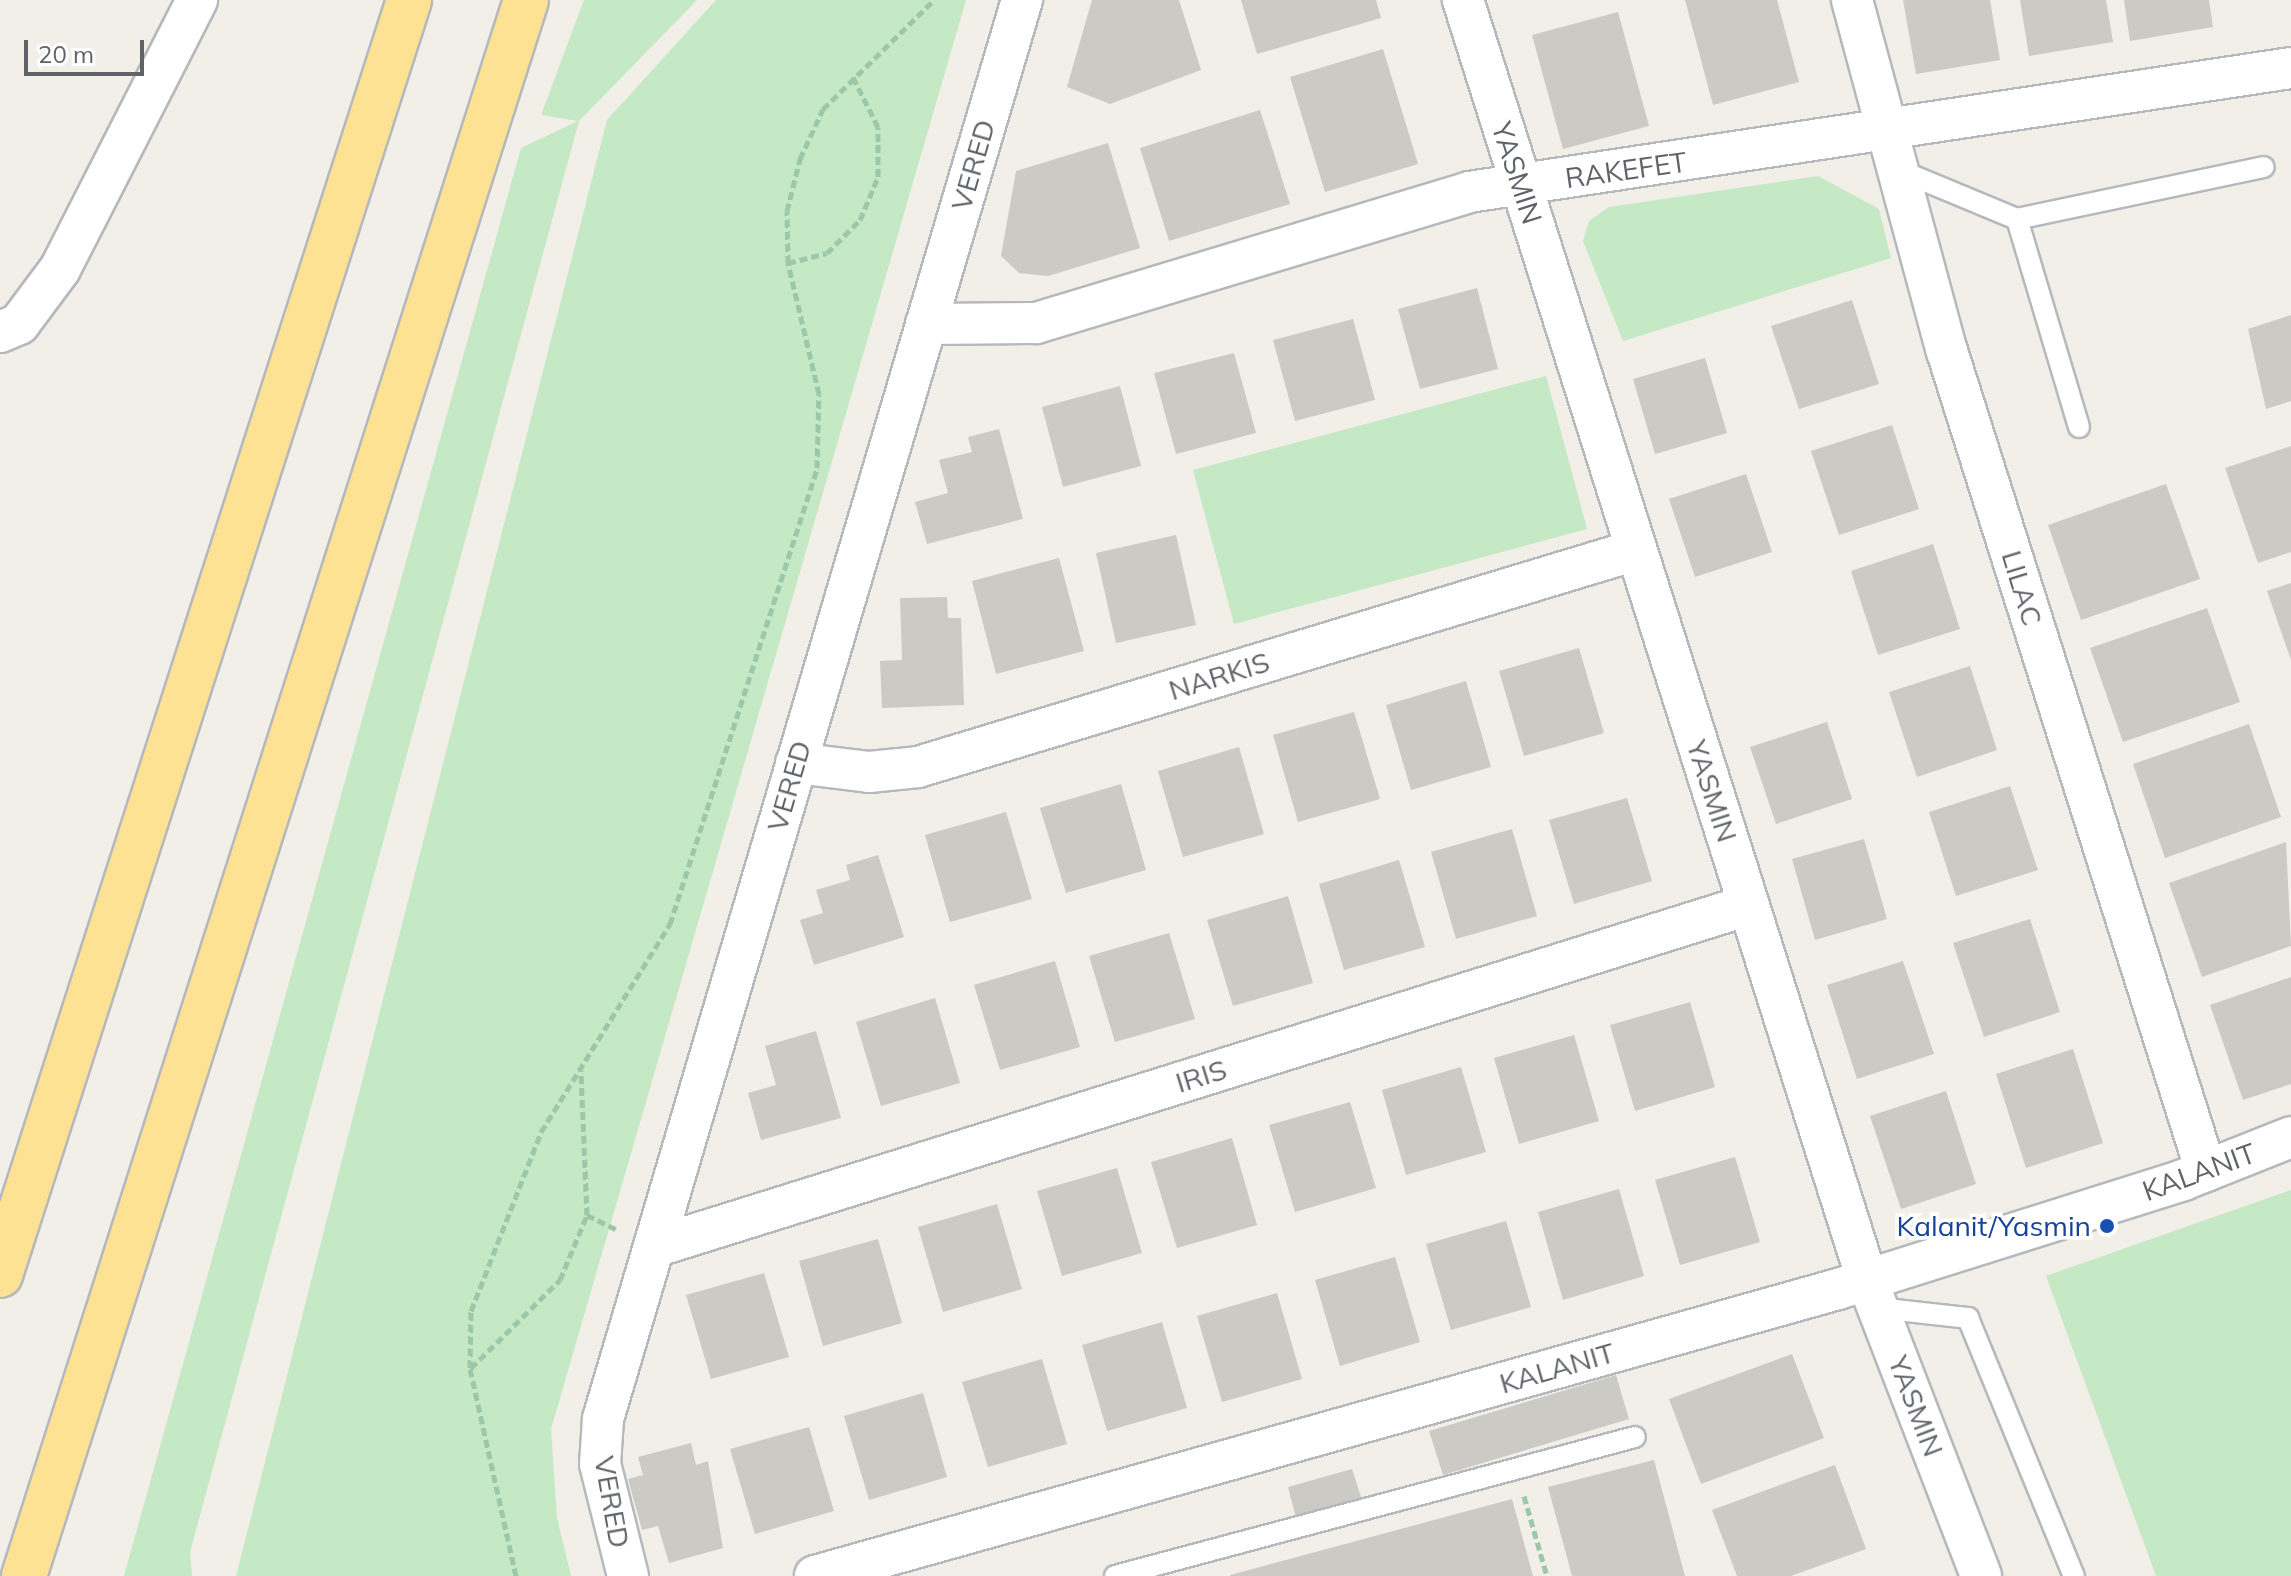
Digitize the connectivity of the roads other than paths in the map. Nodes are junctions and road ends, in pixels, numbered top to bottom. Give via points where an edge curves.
1 (197, 0) edge
2 (409, 0) edge
3 (526, 0) edge
4 (1022, 0) edge
5 (1463, 0) edge
6 (1852, 0) edge
7 (2291, 68) edge
8 (1888, 130) junction
9 (2264, 167) dead end
10 (1899, 170) junction
11 (1521, 185) junction
12 (2017, 219) junction
13 (926, 324) junction
14 (0, 332) edge
15 (2079, 427) dead end
16 (1636, 550) junction
17 (796, 763) junction
18 (1749, 905) junction
19 (2291, 1137) edge
20 (2206, 1171) junction
21 (654, 1247) junction
22 (0, 1275) edge
23 (1872, 1294) junction
24 (1635, 1437) dead end
25 (24, 1576) edge
26 (628, 1576) edge
27 (815, 1576) edge
28 (1115, 1576) edge
29 (1981, 1576) edge
30 (2074, 1576) edge

1 - 14 street via 60,269 19,324
2 - 22 highway
3 - 25 highway
4 - 13 street, VERED
5 - 11 street, YASMIN
6 - 8 street, LILAC
7 - 8 street, RAKEFET
8 - 10 street, LILAC
8 - 11 street, RAKEFET
9 - 12 lane
10 - 12 lane
10 - 20 street, LILAC via 1947,351
11 - 13 street, RAKEFET via 1469,192 1036,323
11 - 16 street, YASMIN
12 - 15 lane
13 - 17 street, VERED
16 - 17 street, NARKIS via 918,767 869,772
16 - 18 street, YASMIN
17 - 21 street, VERED
18 - 21 street, IRIS
18 - 23 street, YASMIN
19 - 20 street, KALANIT
20 - 23 street, KALANIT
21 - 26 street, VERED via 603,1419 600,1464
23 - 27 street, KALANIT
23 - 29 street, YASMIN
23 - 30 lane via 1968,1318
24 - 28 lane

